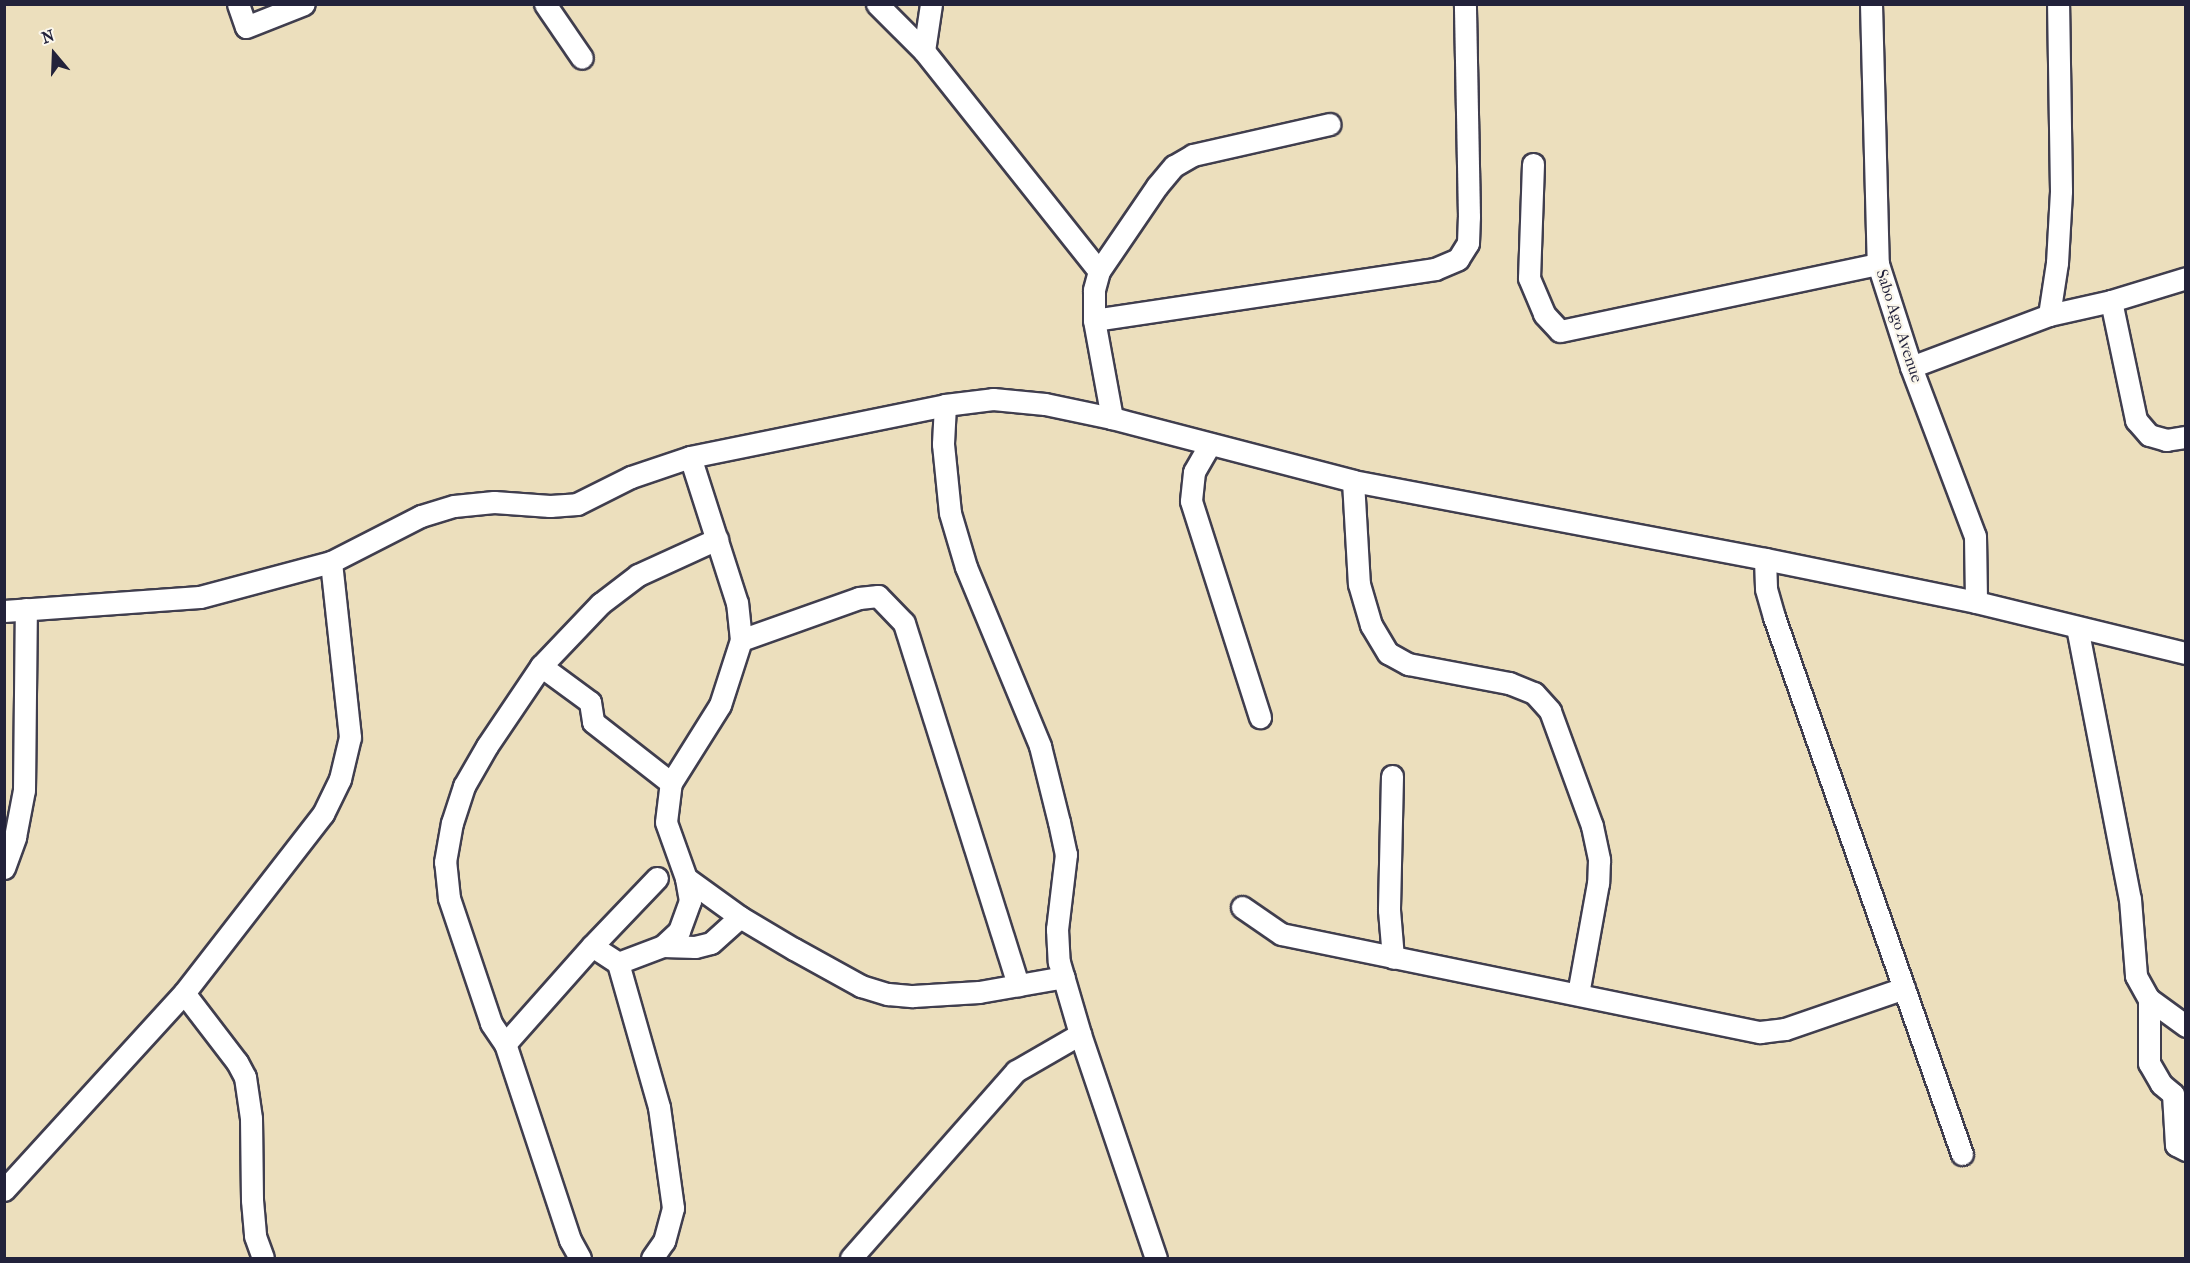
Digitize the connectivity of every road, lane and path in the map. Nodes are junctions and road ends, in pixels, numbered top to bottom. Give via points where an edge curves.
1 (238, 4) edge
2 (304, 4) edge
3 (545, 4) edge
4 (877, 4) edge
5 (931, 4) edge
6 (1465, 4) edge
7 (1871, 4) edge
8 (2058, 4) edge
9 (924, 51) junction
10 (582, 58) dead end
11 (1330, 124) dead end
12 (1533, 164) dead end
13 (1878, 264) junction
14 (1099, 271) junction
15 (2186, 278) edge
16 (2111, 301) junction
17 (2049, 315) junction
18 (1094, 321) junction
19 (1911, 367) junction
20 (945, 405) junction
21 (1112, 418) junction
22 (2186, 437) edge
23 (1210, 444) junction
24 (690, 457) junction
25 (1353, 481) junction
26 (717, 539) junction
27 (1766, 559) junction
28 (331, 562) junction
29 (1976, 602) junction
30 (27, 609) junction
31 (4, 611) edge
32 (2077, 627) junction
33 (741, 640) junction
34 (2186, 653) edge
35 (541, 666) junction
36 (1260, 717) dead end
37 (1392, 776) dead end
38 (671, 783) junction
39 (4, 868) edge
40 (657, 878) dead end
41 (686, 878) junction
42 (1242, 907) dead end
43 (740, 917) junction
44 (592, 946) junction
45 (663, 946) junction
46 (1393, 958) junction
47 (618, 963) junction
48 (1064, 977) junction
49 (1018, 985) junction
50 (1904, 988) junction
51 (184, 993) junction
52 (1578, 994) junction
53 (2149, 999) junction
54 (2186, 1026) edge
55 (1080, 1034) junction
56 (505, 1044) junction
57 (2186, 1150) edge
58 (1962, 1154) dead end
59 (4, 1190) edge
60 (263, 1258) edge
61 (580, 1258) edge
62 (652, 1258) edge
63 (851, 1258) edge
64 (1156, 1258) edge

1 - 2 street via 246,27
3 - 10 street
4 - 9 street
5 - 9 street
6 - 18 street via 1469,217 1468,243 1458,259 1435,269
7 - 13 street, Sabo Ago Avenue
8 - 17 street via 2061,191
9 - 14 street
11 - 14 street via 1193,155 1174,166
12 - 13 street via 1529,278 1544,314 1560,331
13 - 19 street, Sabo Ago Avenue
14 - 18 street via 1094,290
15 - 16 street
16 - 17 street
16 - 22 street via 2136,420 2149,435 2166,440
17 - 19 street
18 - 21 street
19 - 29 street, Sabo Ago Avenue via 1975,536
20 - 21 street via 993,399 1046,404
20 - 24 street
20 - 48 street via 943,444 950,513 966,567 1040,746 1066,854 1057,929
21 - 23 street
23 - 25 street
23 - 36 street via 1194,472 1191,501
24 - 26 street
24 - 28 street via 631,477 577,504 494,502 454,506 421,516
25 - 27 street
25 - 52 street via 1359,584 1371,624 1388,652 1408,664 1509,683 1534,693 1550,711 1592,826 1599,860
26 - 33 street via 737,603
26 - 35 street via 638,575 600,604
27 - 29 street
27 - 50 street via 1766,589 1774,617
28 - 30 street via 200,597
28 - 51 street via 350,737 340,779 323,814
29 - 32 street
30 - 31 street
30 - 39 street via 24,790
32 - 34 street
32 - 53 street via 2130,899 2136,976
33 - 38 street via 720,705
33 - 49 street via 859,598 878,596 904,623
35 - 38 street via 590,702 593,722
35 - 56 street via 464,786 445,862 450,898 470,961 491,1023
37 - 46 street via 1389,909
38 - 41 street via 666,822
40 - 44 street
41 - 43 street
41 - 45 street via 690,901 679,931
42 - 46 street via 1281,934
43 - 45 street via 711,943
43 - 49 street via 861,986 888,994 979,992
44 - 47 street
44 - 56 street
45 - 47 street
46 - 52 street
47 - 62 street via 658,1107 669,1165 673,1208 664,1241
48 - 49 street
48 - 55 street
50 - 52 street via 1785,1029 1760,1032
50 - 58 street
51 - 59 street
51 - 60 street via 245,1077 251,1118 255,1236
53 - 54 street
53 - 57 street via 2149,1063 2161,1084 2173,1094 2176,1145
55 - 63 street via 1016,1071
55 - 64 street
56 - 61 street via 570,1240

